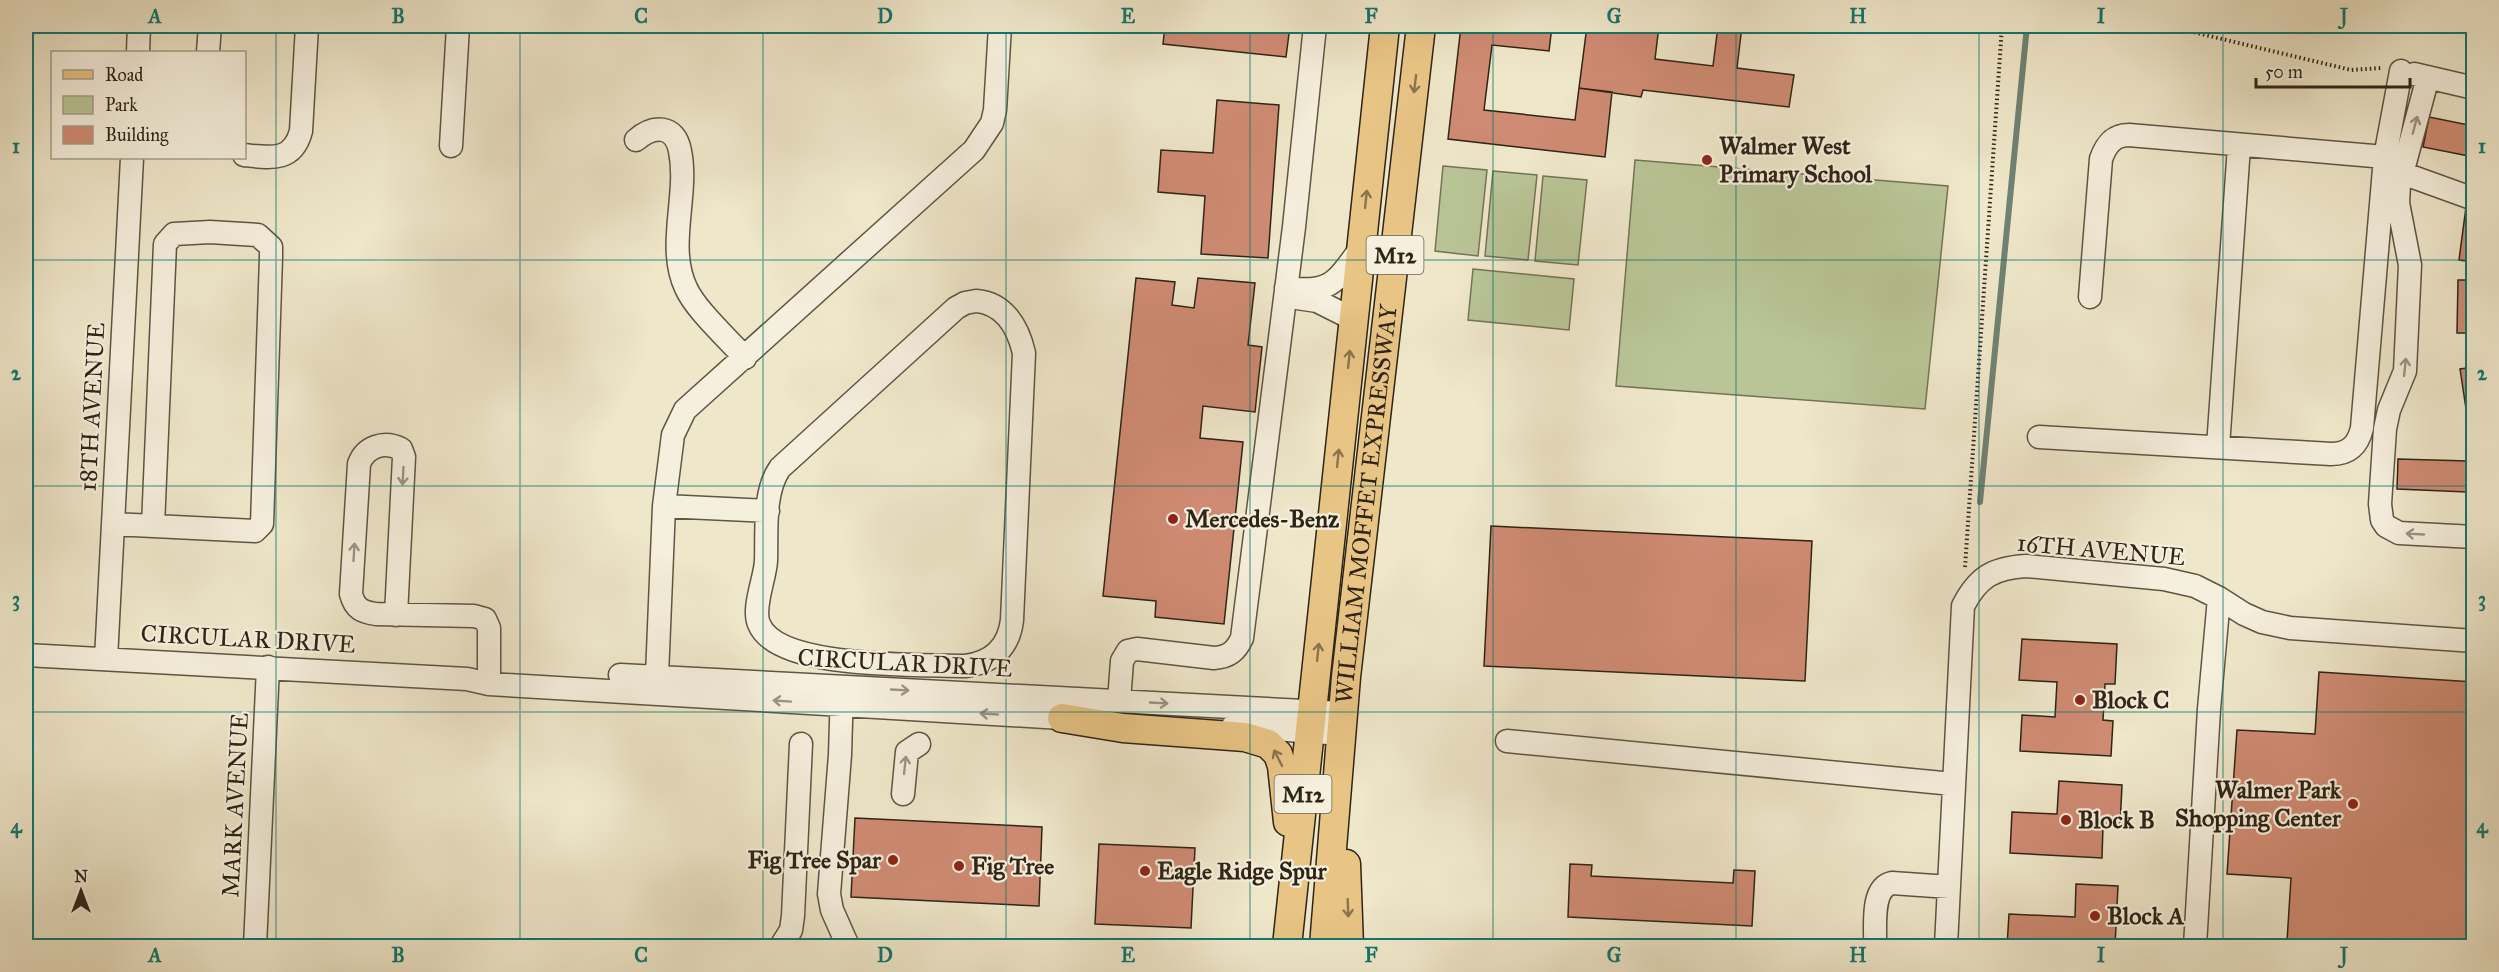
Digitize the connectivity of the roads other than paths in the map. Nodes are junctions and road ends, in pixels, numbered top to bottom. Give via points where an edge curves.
1 (139, 26) edge
2 (210, 26) edge
3 (307, 26) edge
4 (458, 26) edge
5 (1000, 26) edge
6 (1315, 26) edge
7 (1385, 26) edge
8 (1421, 26) edge
9 (138, 51) edge
10 (208, 51) edge
11 (2428, 77) junction
12 (2474, 87) edge
13 (636, 140) dead end
14 (451, 146) dead end
15 (2239, 146) junction
16 (246, 155) edge
17 (2385, 157) junction
18 (132, 159) edge
19 (2402, 172) junction
20 (2474, 199) edge
21 (1361, 248) junction
22 (1285, 292) junction
23 (2090, 297) dead end
24 (1353, 320) junction
25 (745, 358) junction
26 (2039, 437) dead end
27 (2218, 447) junction
28 (664, 506) junction
29 (768, 511) junction
30 (113, 524) junction
31 (153, 526) junction
32 (2474, 537) edge
33 (2219, 597) junction
34 (396, 615) junction
35 (2474, 641) edge
36 (26, 655) edge
37 (106, 659) junction
38 (268, 667) junction
39 (657, 676) junction
40 (482, 678) junction
41 (841, 696) junction
42 (1119, 701) junction
43 (1062, 718) junction
44 (1312, 721) junction
45 (1342, 723) junction
46 (1507, 741) dead end
47 (801, 744) dead end
48 (919, 744) dead end
49 (1953, 784) junction
50 (903, 794) dead end
51 (1334, 833) junction
52 (1296, 856) junction
53 (1949, 887) junction
54 (255, 946) edge
55 (781, 946) edge
56 (848, 946) edge
57 (1286, 946) edge
58 (1323, 946) edge
59 (1349, 946) edge
60 (1875, 946) edge
61 (1946, 946) edge
62 (2196, 946) edge

1 - 9 street
2 - 10 street
3 - 16 street via 298,145 289,153 276,156
4 - 14 street
5 - 25 street via 995,110 984,137 964,160
6 - 22 street
21 -> 7 main road, WILLIAM MOFFET EXPRESSWAY / M12
8 -> 45 main road, WILLIAM MOFFET EXPRESSWAY / M12
11 - 12 street
11 - 17 street via 2394,70
19 -> 11 street
13 - 25 street via 658,129 677,141 682,160 680,271 696,303
15 - 17 street
15 - 23 street via 2129,135 2109,143 2101,159
15 - 27 street
17 - 27 street via 2358,441 2340,454
18 - 30 street, 18TH AVENUE
19 - 20 street
32 -> 19 street via 2399,533 2386,526 2381,514 2385,429 2406,371 2410,265 2398,203
21 - 22 street via 1328,286
21 - 24 main road, WILLIAM MOFFET EXPRESSWAY / M12
22 - 24 street via 1317,301
22 - 42 street via 1242,638 1233,652 1224,657 1128,651 1122,661
44 -> 24 main road, WILLIAM MOFFET EXPRESSWAY / M12
25 - 28 street via 693,400 678,421 670,449
26 - 27 street
28 - 29 street
28 - 39 street
29 - 29 street via 764,580 757,610 759,626 773,641 800,653 833,660 965,666 994,656 1011,632 1024,353 1016,328 1006,315 986,302 965,303 956,308 780,468 774,476
30 - 31 street
30 - 37 street, 18TH AVENUE
31 - 31 street via 255,531 262,524 271,247 258,235 181,233 174,234 165,244
33 - 35 street, 16TH AVENUE via 2262,622 2290,628
33 - 49 street, 16TH AVENUE via 2164,579 2026,566 2007,567 1984,577 1971,589 1962,606
33 - 62 street
34 -> 34 street via 364,613 351,594 358,464 369,450 387,445 400,449 404,457
34 - 40 street via 474,616 485,620 489,628
36 - 37 street, CIRCULAR DRIVE
37 - 38 street, CIRCULAR DRIVE
38 - 40 street, CIRCULAR DRIVE
38 - 54 street, MARK AVENUE
39 - 40 street, CIRCULAR DRIVE
39 - 41 street, CIRCULAR DRIVE
41 -> 40 street, CIRCULAR DRIVE
41 -> 42 street, CIRCULAR DRIVE
43 -> 41 street, CIRCULAR DRIVE
41 - 56 street via 830,894 832,910
42 -> 44 street, CIRCULAR DRIVE
43 - 44 street, CIRCULAR DRIVE
52 -> 43 main road via 1282,766 1278,754 1268,744 1245,736 1123,728
44 - 45 street, CIRCULAR DRIVE
44 - 52 main road, M12
45 - 51 main road, WILLIAM MOFFET EXPRESSWAY / M12
46 - 49 street
47 - 55 street via 793,916 791,930
50 -> 48 street via 907,752
49 - 53 street
51 - 58 main road, WILLIAM MOFFET EXPRESSWAY / M12
51 -> 59 main road via 1344,846
52 - 57 main road, M12
53 - 60 street via 1884,886 1878,896
53 - 61 street

